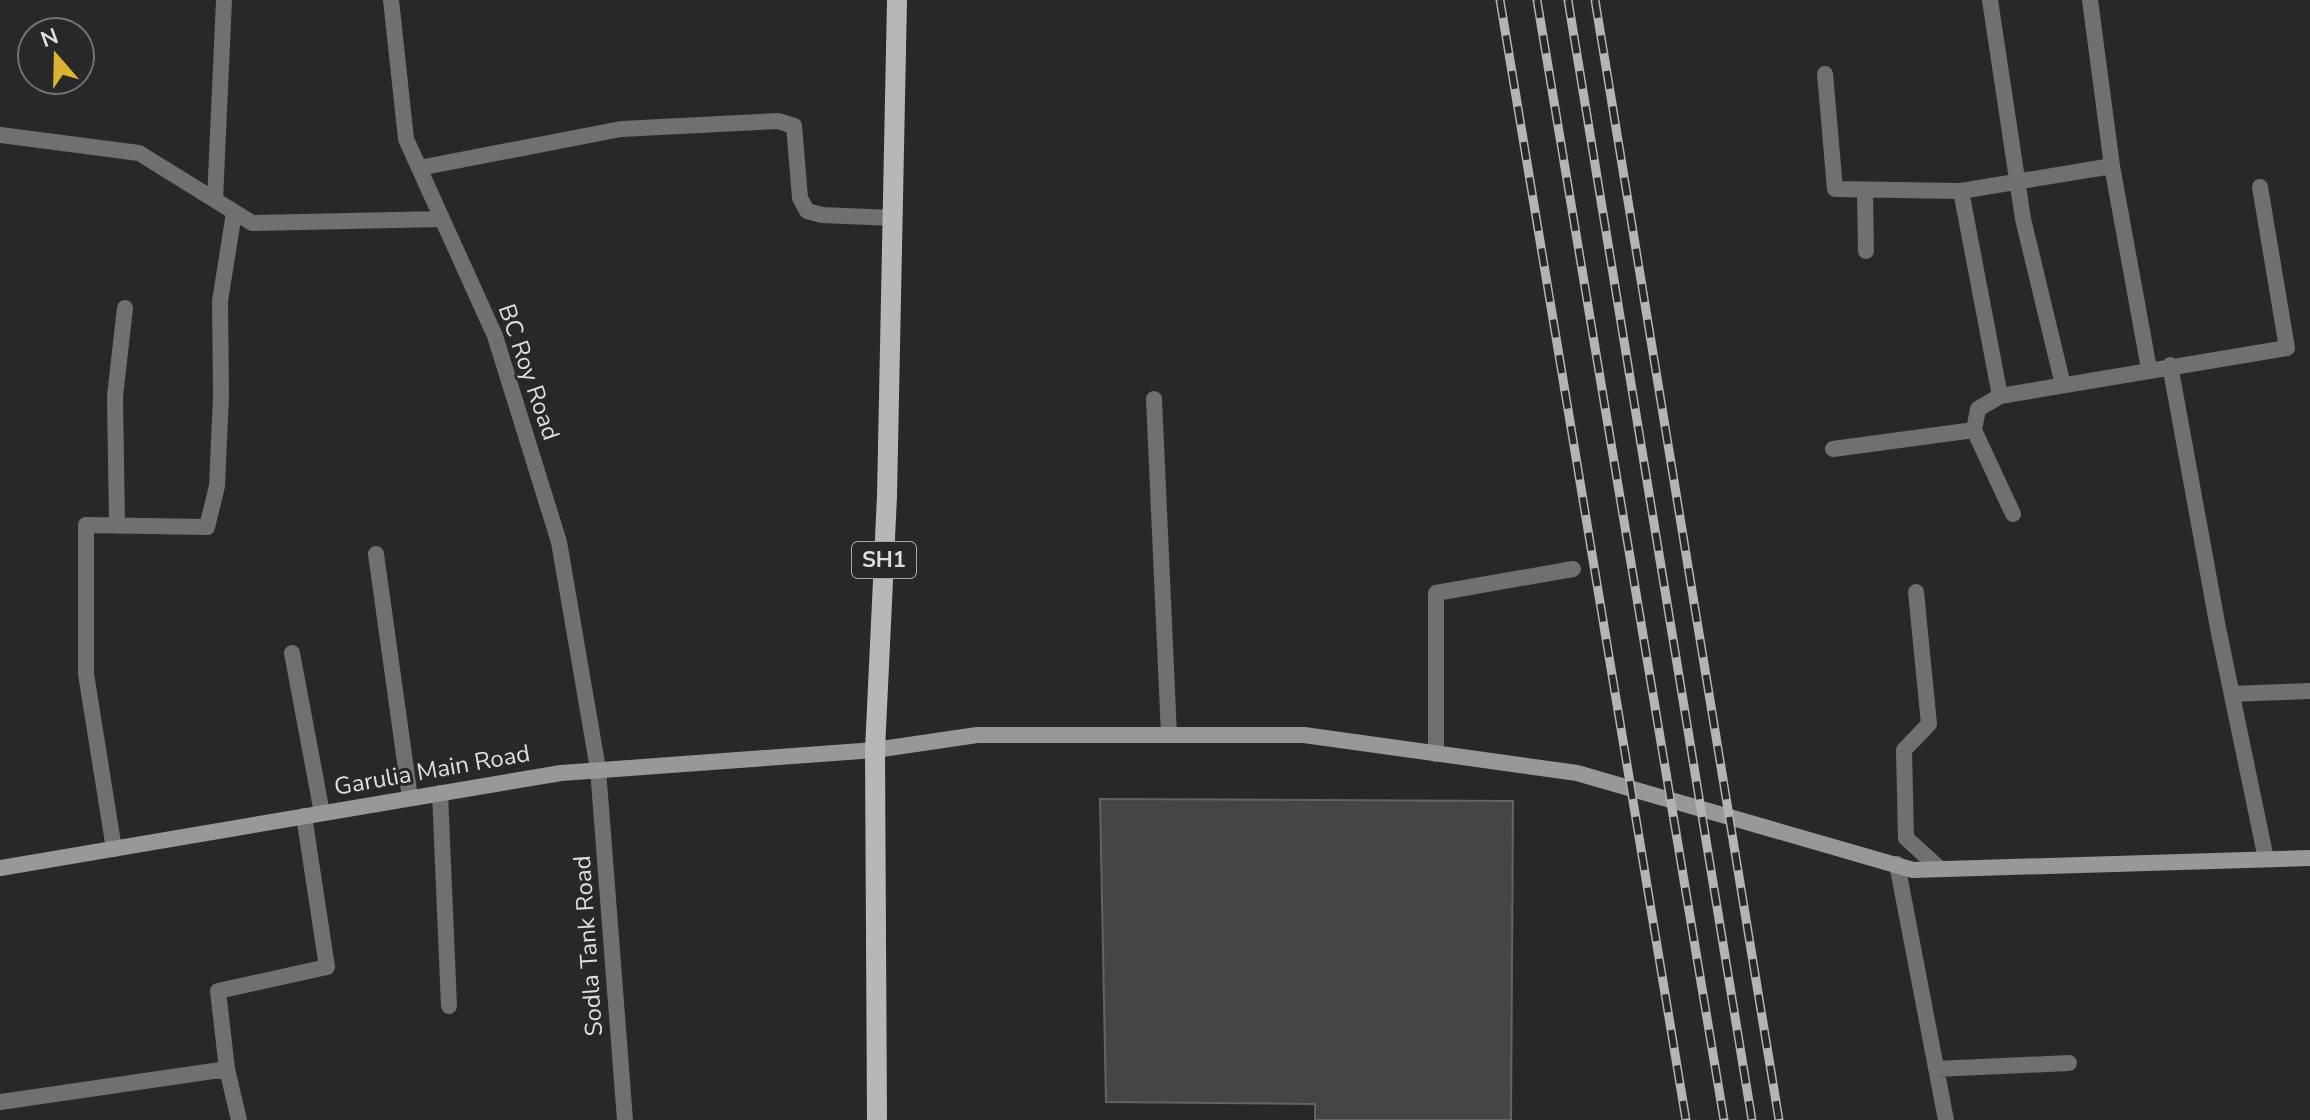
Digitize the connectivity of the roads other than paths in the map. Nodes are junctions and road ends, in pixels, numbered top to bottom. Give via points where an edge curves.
1 (224, 0) edge
2 (391, 0) edge
3 (897, 0) edge
4 (1990, 0) edge
5 (2090, 0) edge
6 (1825, 74) dead end
7 (0, 135) edge
8 (2112, 166) junction
9 (419, 168) junction
10 (2017, 181) junction
11 (2260, 187) dead end
12 (1865, 191) junction
13 (1961, 191) junction
14 (215, 200) junction
15 (234, 213) junction
16 (894, 218) junction
17 (442, 219) junction
18 (1866, 251) dead end
19 (125, 308) dead end
20 (2170, 365) junction
21 (2149, 369) junction
22 (2063, 385) junction
23 (2000, 396) junction
24 (1154, 399) dead end
25 (1974, 430) junction
26 (1833, 449) dead end
27 (2013, 514) dead end
28 (117, 525) junction
29 (376, 554) dead end
30 (1573, 569) dead end
31 (1916, 592) dead end
32 (292, 653) dead end
33 (2310, 691) edge
34 (2232, 694) junction
35 (1169, 735) junction
36 (875, 750) junction
37 (1436, 754) junction
38 (598, 769) junction
39 (440, 793) junction
40 (410, 798) junction
41 (322, 813) junction
42 (304, 816) junction
43 (114, 849) junction
44 (2310, 858) edge
45 (2266, 859) junction
46 (1897, 864) junction
47 (0, 868) edge
48 (1940, 869) junction
49 (449, 1006) dead end
50 (2069, 1063) dead end
51 (227, 1069) junction
52 (1937, 1069) junction
53 (0, 1102) edge
54 (239, 1120) edge
55 (625, 1120) edge
56 (877, 1120) edge
57 (1946, 1120) edge

1 - 14 street
2 - 9 street, BC Roy Road via 406,139
3 - 16 main road, SH1
4 - 10 street
5 - 8 street
6 - 12 street via 1835,189
7 - 14 street via 139,153
8 - 10 street
8 - 21 street
9 - 16 street via 621,129 778,121 794,126 800,198 807,211
9 - 17 street, BC Roy Road
10 - 13 street
10 - 22 street
11 - 20 street via 2287,348
12 - 13 street
12 - 18 street
13 - 23 street
14 - 15 street
15 - 17 street via 252,223
15 - 28 street via 220,301 217,486 207,527
16 - 36 main road, SH1
17 - 38 street, BC Roy Road via 495,336 559,542
19 - 28 street via 115,396
20 - 21 street
20 - 34 street
21 - 22 street
22 - 23 street
23 - 25 street via 1978,409
24 - 35 street
25 - 26 street
25 - 27 street
28 - 43 street via 86,525 86,674
29 - 40 street
30 - 37 street via 1436,593
31 - 48 street via 1929,724 1904,750 1906,838
32 - 41 street
33 - 34 street
34 - 45 street
35 - 36 street, Garulia Main Road via 977,735
35 - 37 street, Garulia Main Road via 1304,735
36 - 38 street, Garulia Main Road
36 - 56 main road, SH1
37 - 46 street, Garulia Main Road via 1577,773
38 - 39 street, Garulia Main Road
38 - 55 street, Sodla Tank Road
39 - 40 street, Garulia Main Road
39 - 49 street
40 - 41 street, Garulia Main Road
41 - 42 street, Garulia Main Road
42 - 43 street, Garulia Main Road
42 - 51 street via 327,967 218,991
43 - 47 street, Garulia Main Road
44 - 45 street, Garulia Main Road
45 - 48 street, Garulia Main Road
46 - 48 street, Garulia Main Road via 1913,870
46 - 52 street
50 - 52 street
51 - 53 street
51 - 54 street
52 - 57 street

